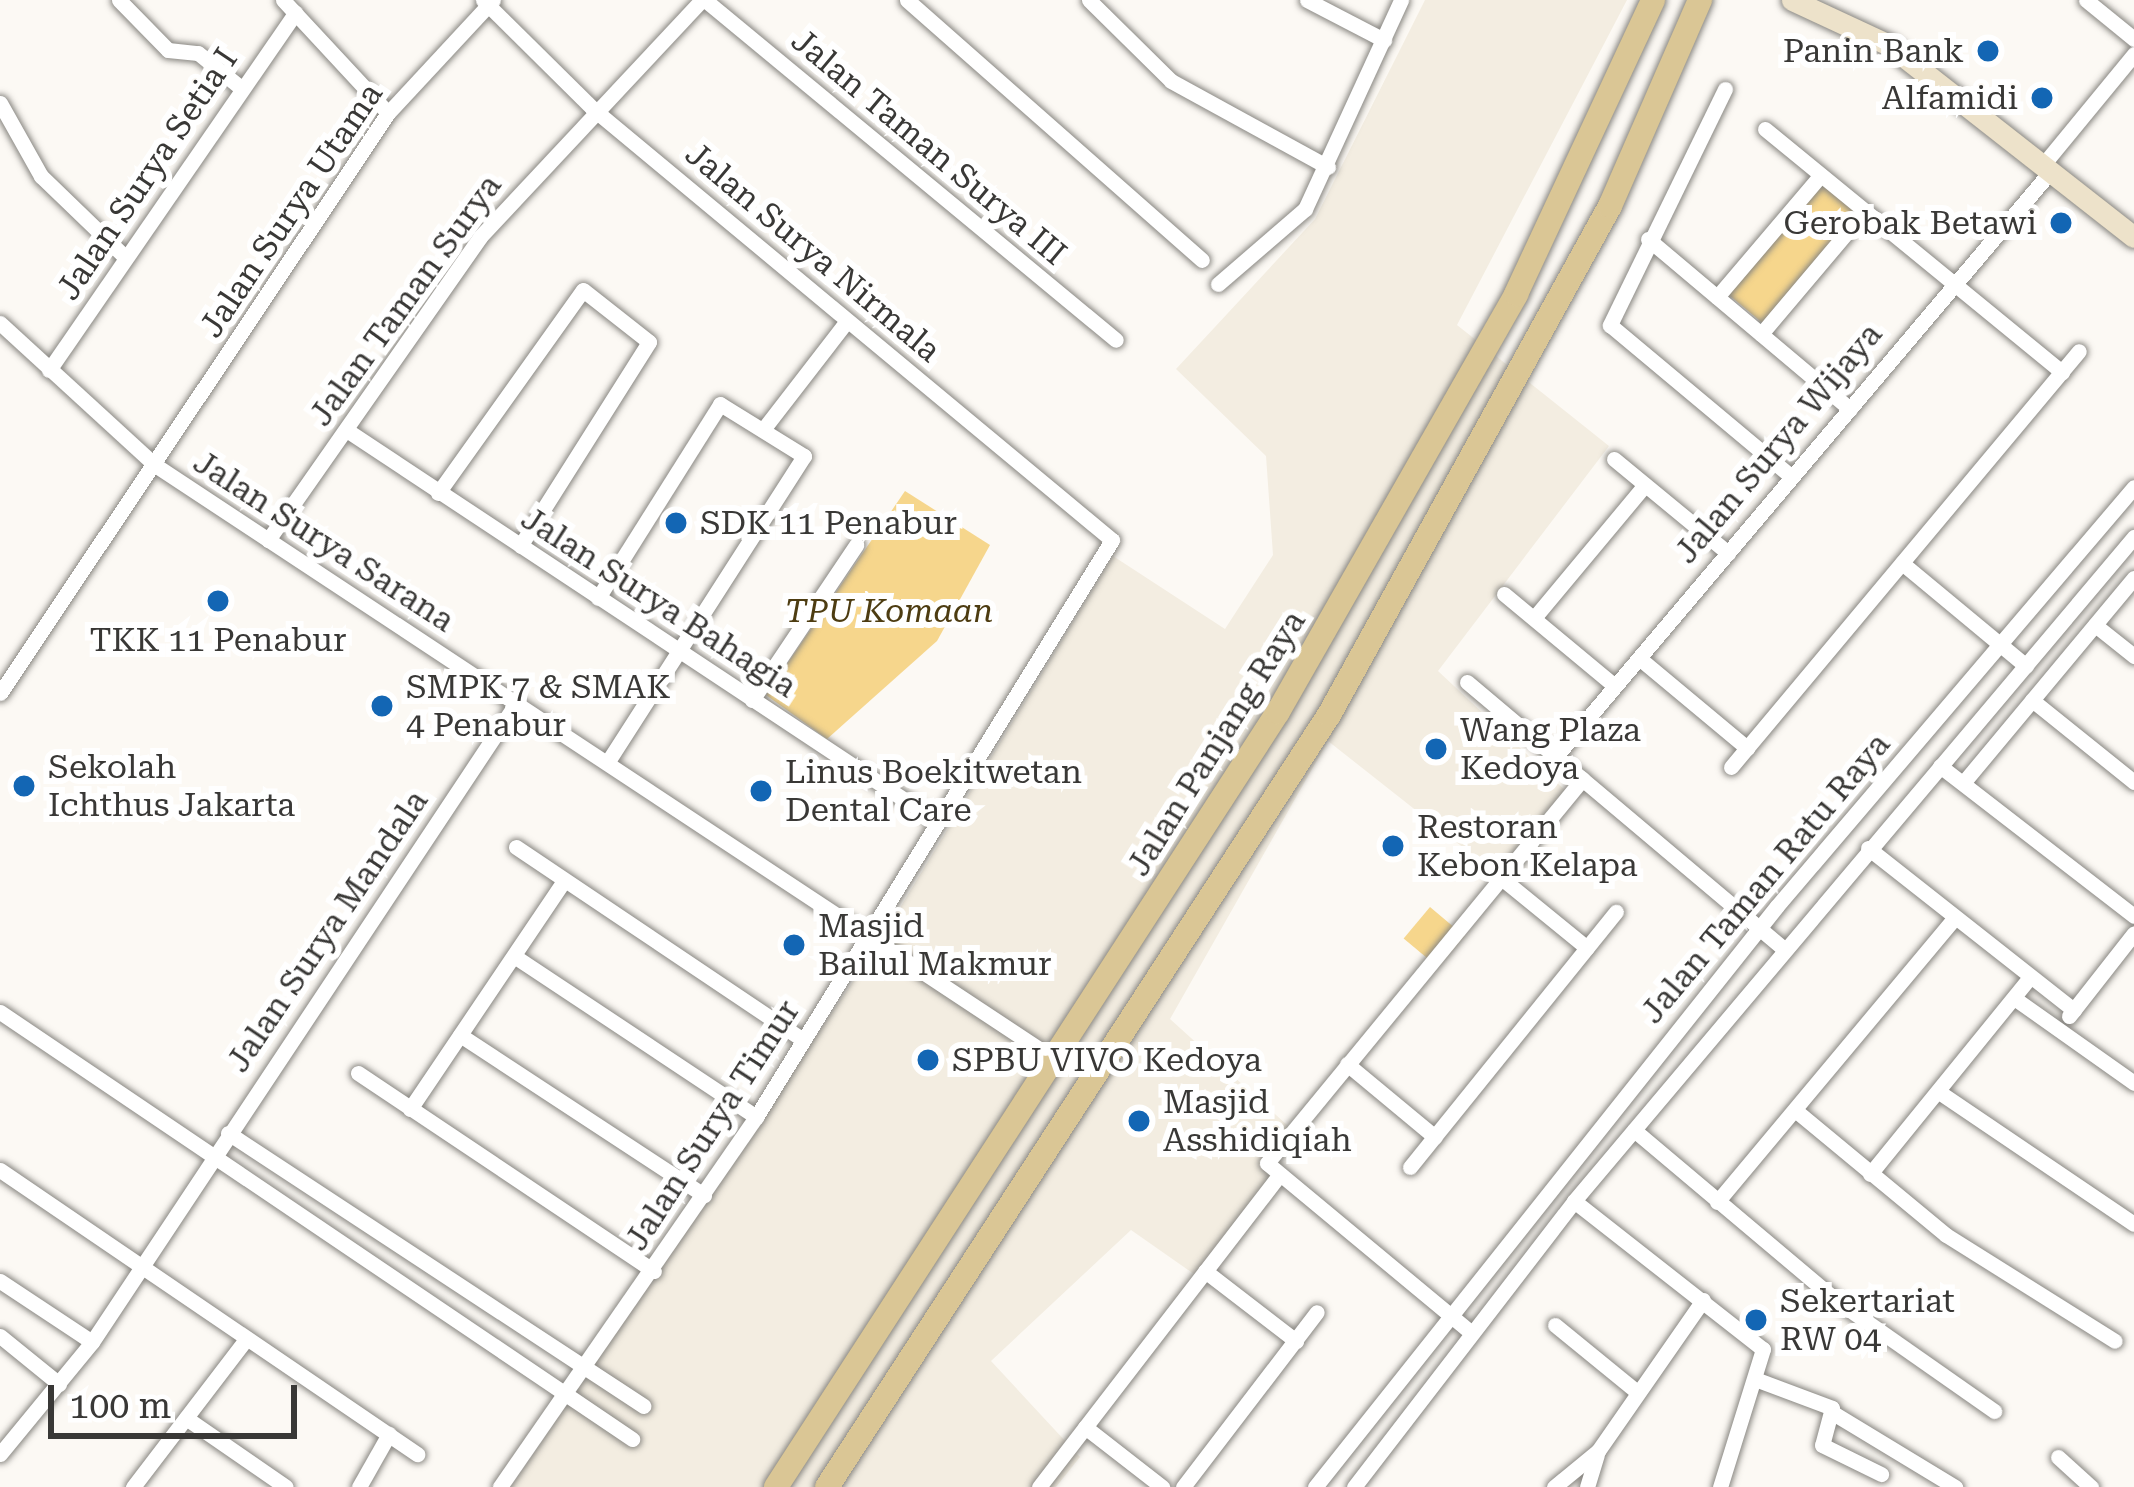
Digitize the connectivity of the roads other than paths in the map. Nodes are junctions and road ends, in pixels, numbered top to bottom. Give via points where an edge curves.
1 (119, 0) edge
2 (283, 0) edge
3 (703, 0) edge
4 (907, 0) edge
5 (1089, 0) edge
6 (1306, 0) edge
7 (1401, 0) edge
8 (1653, 0) edge
9 (1700, 0) edge
10 (1792, 0) edge
11 (2086, 0) edge
12 (488, 2) edge
13 (295, 13) junction
14 (2134, 39) edge
15 (1384, 40) junction
16 (2132, 62) edge
17 (241, 88) junction
18 (1725, 89) dead end
19 (0, 103) edge
20 (592, 108) junction
21 (388, 113) junction
22 (1765, 129) dead end
23 (1328, 167) junction
24 (2046, 169) junction
25 (1821, 175) junction
26 (1865, 211) junction
27 (2134, 237) edge
28 (1648, 239) junction
29 (126, 258) junction
30 (1202, 260) dead end
31 (1219, 284) dead end
32 (1955, 284) junction
33 (1718, 297) junction
34 (847, 321) junction
35 (0, 323) edge
36 (1761, 334) junction
37 (1116, 340) dead end
38 (2079, 351) dead end
39 (49, 370) junction
40 (2062, 372) junction
41 (1850, 409) junction
42 (765, 427) junction
43 (348, 431) junction
44 (1614, 459) dead end
45 (154, 465) junction
46 (1792, 477) junction
47 (1645, 484) junction
48 (2134, 487) edge
49 (438, 493) junction
50 (1392, 515) junction
51 (2134, 537) edge
52 (1425, 538) junction
53 (268, 540) junction
54 (1112, 540) joint
55 (856, 544) dead end
56 (520, 546) junction
57 (1728, 553) junction
58 (1366, 560) junction
59 (1902, 563) junction
60 (2134, 578) edge
61 (1402, 581) junction
62 (1504, 594) dead end
63 (598, 598) junction
64 (1534, 618) junction
65 (2095, 625) junction
66 (2004, 648) junction
67 (681, 652) junction
68 (2134, 656) edge
69 (1639, 658) junction
70 (2024, 665) junction
71 (1467, 682) dead end
72 (1616, 686) junction
73 (0, 693) edge
74 (752, 700) junction
75 (2032, 700) junction
76 (517, 703) junction
77 (1747, 748) junction
78 (1556, 757) junction
79 (608, 761) junction
80 (1940, 766) junction
81 (1731, 767) dead end
82 (1582, 779) junction
83 (2134, 782) edge
84 (1963, 783) junction
85 (938, 822) junction
86 (516, 847) dead end
87 (1868, 848) junction
88 (1500, 877) junction
89 (563, 882) junction
90 (1616, 911) dead end
91 (1955, 916) junction
92 (2134, 916) edge
93 (1763, 931) junction
94 (870, 933) junction
95 (2134, 933) edge
96 (1782, 947) junction
97 (1587, 948) junction
98 (514, 956) junction
99 (2030, 977) junction
100 (2014, 998) junction
101 (2074, 1010) junction
102 (0, 1012) edge
103 (2058, 1030) junction
104 (460, 1034) junction
105 (802, 1039) junction
106 (1056, 1060) junction
107 (1347, 1064) junction
108 (358, 1073) dead end
109 (2134, 1083) edge
110 (1939, 1092) junction
111 (410, 1108) junction
112 (1795, 1110) junction
113 (756, 1117) junction
114 (1634, 1130) junction
115 (228, 1133) junction
116 (1435, 1137) junction
117 (214, 1156) junction
118 (1410, 1167) dead end
119 (0, 1170) edge
120 (1870, 1174) junction
121 (1278, 1177) junction
122 (704, 1195) junction
123 (1574, 1201) junction
124 (1718, 1202) junction
125 (2134, 1224) edge
126 (145, 1266) junction
127 (432, 1268) junction
128 (654, 1271) junction
129 (1205, 1271) junction
130 (0, 1282) edge
131 (418, 1290) junction
132 (1703, 1300) junction
133 (1318, 1312) dead end
134 (1458, 1322) junction
135 (1555, 1325) dead end
136 (0, 1336) edge
137 (247, 1339) junction
138 (1296, 1341) junction
139 (2115, 1341) dead end
140 (92, 1342) junction
141 (582, 1367) junction
142 (1755, 1379) junction
143 (59, 1384) junction
144 (566, 1389) junction
145 (1636, 1391) junction
146 (643, 1406) dead end
147 (1994, 1411) dead end
148 (1833, 1413) junction
149 (187, 1418) junction
150 (1085, 1427) junction
151 (389, 1434) junction
152 (632, 1439) dead end
153 (1598, 1451) junction
154 (0, 1454) edge
155 (418, 1454) dead end
156 (2058, 1457) dead end
157 (1881, 1474) dead end
158 (133, 1487) edge
159 (286, 1487) edge
160 (359, 1487) edge
161 (500, 1487) edge
162 (776, 1487) edge
163 (827, 1487) edge
164 (1039, 1487) edge
165 (1162, 1487) edge
166 (1183, 1487) edge
167 (1315, 1487) edge
168 (1354, 1487) edge
169 (1554, 1487) edge
170 (1587, 1487) edge
171 (1720, 1487) edge
172 (1955, 1487) edge
173 (2091, 1487) edge

1 - 17 street via 168,50 198,53
2 - 13 street
3 - 20 street, Jalan Taman Surya
3 - 37 street, Jalan Taman Surya III
4 - 30 street
5 - 23 street via 1172,81
6 - 15 street
7 - 15 street
8 - 50 main road, Jalan Panjang Raya via 1516,294
9 - 52 main road via 1610,206
10 - 24 street via 1889,45
11 - 14 street
12 - 20 street, Jalan Surya Nirmala
12 - 21 street, Jalan Surya Utama
13 - 17 street, Jalan Surya Setia I
13 - 21 street
15 - 23 street
16 - 24 street, Jalan Surya Wijaya
17 - 29 street, Jalan Surya Setia I
18 - 28 street
19 - 29 street via 40,176
20 - 34 street, Jalan Surya Nirmala
20 - 43 street, Jalan Taman Surya via 480,237
21 - 45 street, Jalan Surya Utama
22 - 25 street
23 - 31 street via 1305,209
24 - 27 street
24 - 32 street, Jalan Surya Wijaya
25 - 26 street
25 - 33 street
26 - 32 street
26 - 36 street
28 - 33 street
28 - 46 street via 1610,325
29 - 39 street, Jalan Surya Setia I
32 - 40 street
32 - 41 street, Jalan Surya Wijaya
33 - 36 street
34 - 42 street
34 - 54 street, Jalan Surya Nirmala
35 - 39 street, Jalan Surya Sarana
36 - 41 street
38 - 40 street
39 - 45 street, Jalan Surya Sarana
40 - 59 street
41 - 46 street, Jalan Surya Wijaya
42 - 63 street via 721,404
42 - 67 street via 802,462
43 - 49 street, Jalan Surya Bahagia
43 - 53 street, Jalan Taman Surya
44 - 47 street
45 - 53 street, Jalan Surya Sarana
45 - 73 street, Jalan Surya Utama
46 - 57 street, Jalan Surya Wijaya
47 - 57 street
47 - 64 street
48 - 66 street, Jalan Taman Ratu Raya
49 - 56 street, Jalan Surya Bahagia
49 - 56 street via 574,292 599,300 649,342
50 - 52 main road
50 - 58 main road, Jalan Panjang Raya
51 - 70 street, Jalan Taman Ratu Raya
52 - 61 main road
53 - 76 street, Jalan Surya Sarana
54 - 85 street, Jalan Surya Timur
55 - 74 street
56 - 63 street, Jalan Surya Bahagia
57 - 69 street, Jalan Surya Wijaya
58 - 61 main road via 1387,560
58 - 106 main road, Jalan Panjang Raya
59 - 66 street
59 - 77 street
60 - 65 street
61 - 163 main road via 1329,715
62 - 64 street
63 - 67 street, Jalan Surya Bahagia
64 - 72 street
65 - 68 street
65 - 75 street
66 - 70 street
66 - 93 street, Jalan Taman Ratu Raya
67 - 74 street, Jalan Surya Bahagia
67 - 79 street
69 - 72 street, Jalan Surya Wijaya
69 - 77 street
70 - 80 street, Jalan Taman Ratu Raya
71 - 78 street
72 - 78 street, Jalan Surya Wijaya
74 - 85 street, Jalan Surya Bahagia
75 - 83 street
75 - 84 street
76 - 79 street, Jalan Surya Sarana
76 - 115 street, Jalan Surya Mandala
77 - 81 street
78 - 82 street
79 - 94 street, Jalan Surya Sarana
80 - 84 street
80 - 87 street, Jalan Taman Ratu Raya
82 - 88 street
82 - 93 street
84 - 92 street
85 - 94 street, Jalan Surya Timur
86 - 89 street
87 - 91 street
87 - 96 street, Jalan Taman Ratu Raya
88 - 97 street
88 - 107 street
89 - 98 street
89 - 105 street
90 - 97 street
91 - 99 street
91 - 112 street
93 - 96 street
93 - 134 street, Jalan Taman Ratu Raya
94 - 105 street, Jalan Surya Timur
94 - 106 street, Jalan Surya Sarana
95 - 101 street
96 - 114 street, Jalan Taman Ratu Raya
97 - 116 street
98 - 104 street
98 - 113 street
99 - 100 street
99 - 101 street
100 - 103 street
100 - 110 street
101 - 103 street
102 - 117 street
103 - 109 street
104 - 111 street
104 - 122 street
105 - 113 street, Jalan Surya Timur
106 - 162 main road, Jalan Panjang Raya
107 - 116 street
107 - 121 street via 1270,1159
108 - 111 street
110 - 120 street
110 - 125 street
111 - 128 street
112 - 120 street
112 - 124 street
113 - 122 street, Jalan Surya Timur
114 - 123 street, Jalan Taman Ratu Raya
114 - 124 street
115 - 117 street, Jalan Surya Mandala
115 - 127 street
116 - 118 street
117 - 126 street, Jalan Surya Mandala
117 - 131 street
119 - 126 street
120 - 139 street via 2026,1291
121 - 129 street
121 - 134 street
122 - 128 street, Jalan Surya Timur
123 - 132 street
123 - 134 street, Jalan Taman Ratu Raya
124 - 147 street
126 - 137 street
126 - 140 street, Jalan Surya Mandala
127 - 131 street
127 - 141 street
128 - 141 street, Jalan Surya Timur
129 - 138 street
129 - 150 street
130 - 140 street
131 - 144 street
132 - 142 street via 1763,1349
132 - 145 street
133 - 138 street
134 - 167 street, Jalan Taman Ratu Raya
134 - 168 street, Jalan Taman Ratu Raya
135 - 145 street
136 - 143 street
137 - 149 street
137 - 151 street
138 - 166 street
140 - 143 street, Jalan Surya Mandala
141 - 144 street, Jalan Surya Timur
141 - 146 street
142 - 148 street
142 - 171 street
143 - 154 street, Jalan Surya Mandala
144 - 152 street
144 - 161 street, Jalan Surya Timur
145 - 153 street
148 - 157 street via 1823,1446
148 - 172 street
149 - 158 street
149 - 159 street
150 - 164 street
150 - 165 street
151 - 155 street
151 - 160 street
153 - 169 street
153 - 170 street
156 - 173 street

